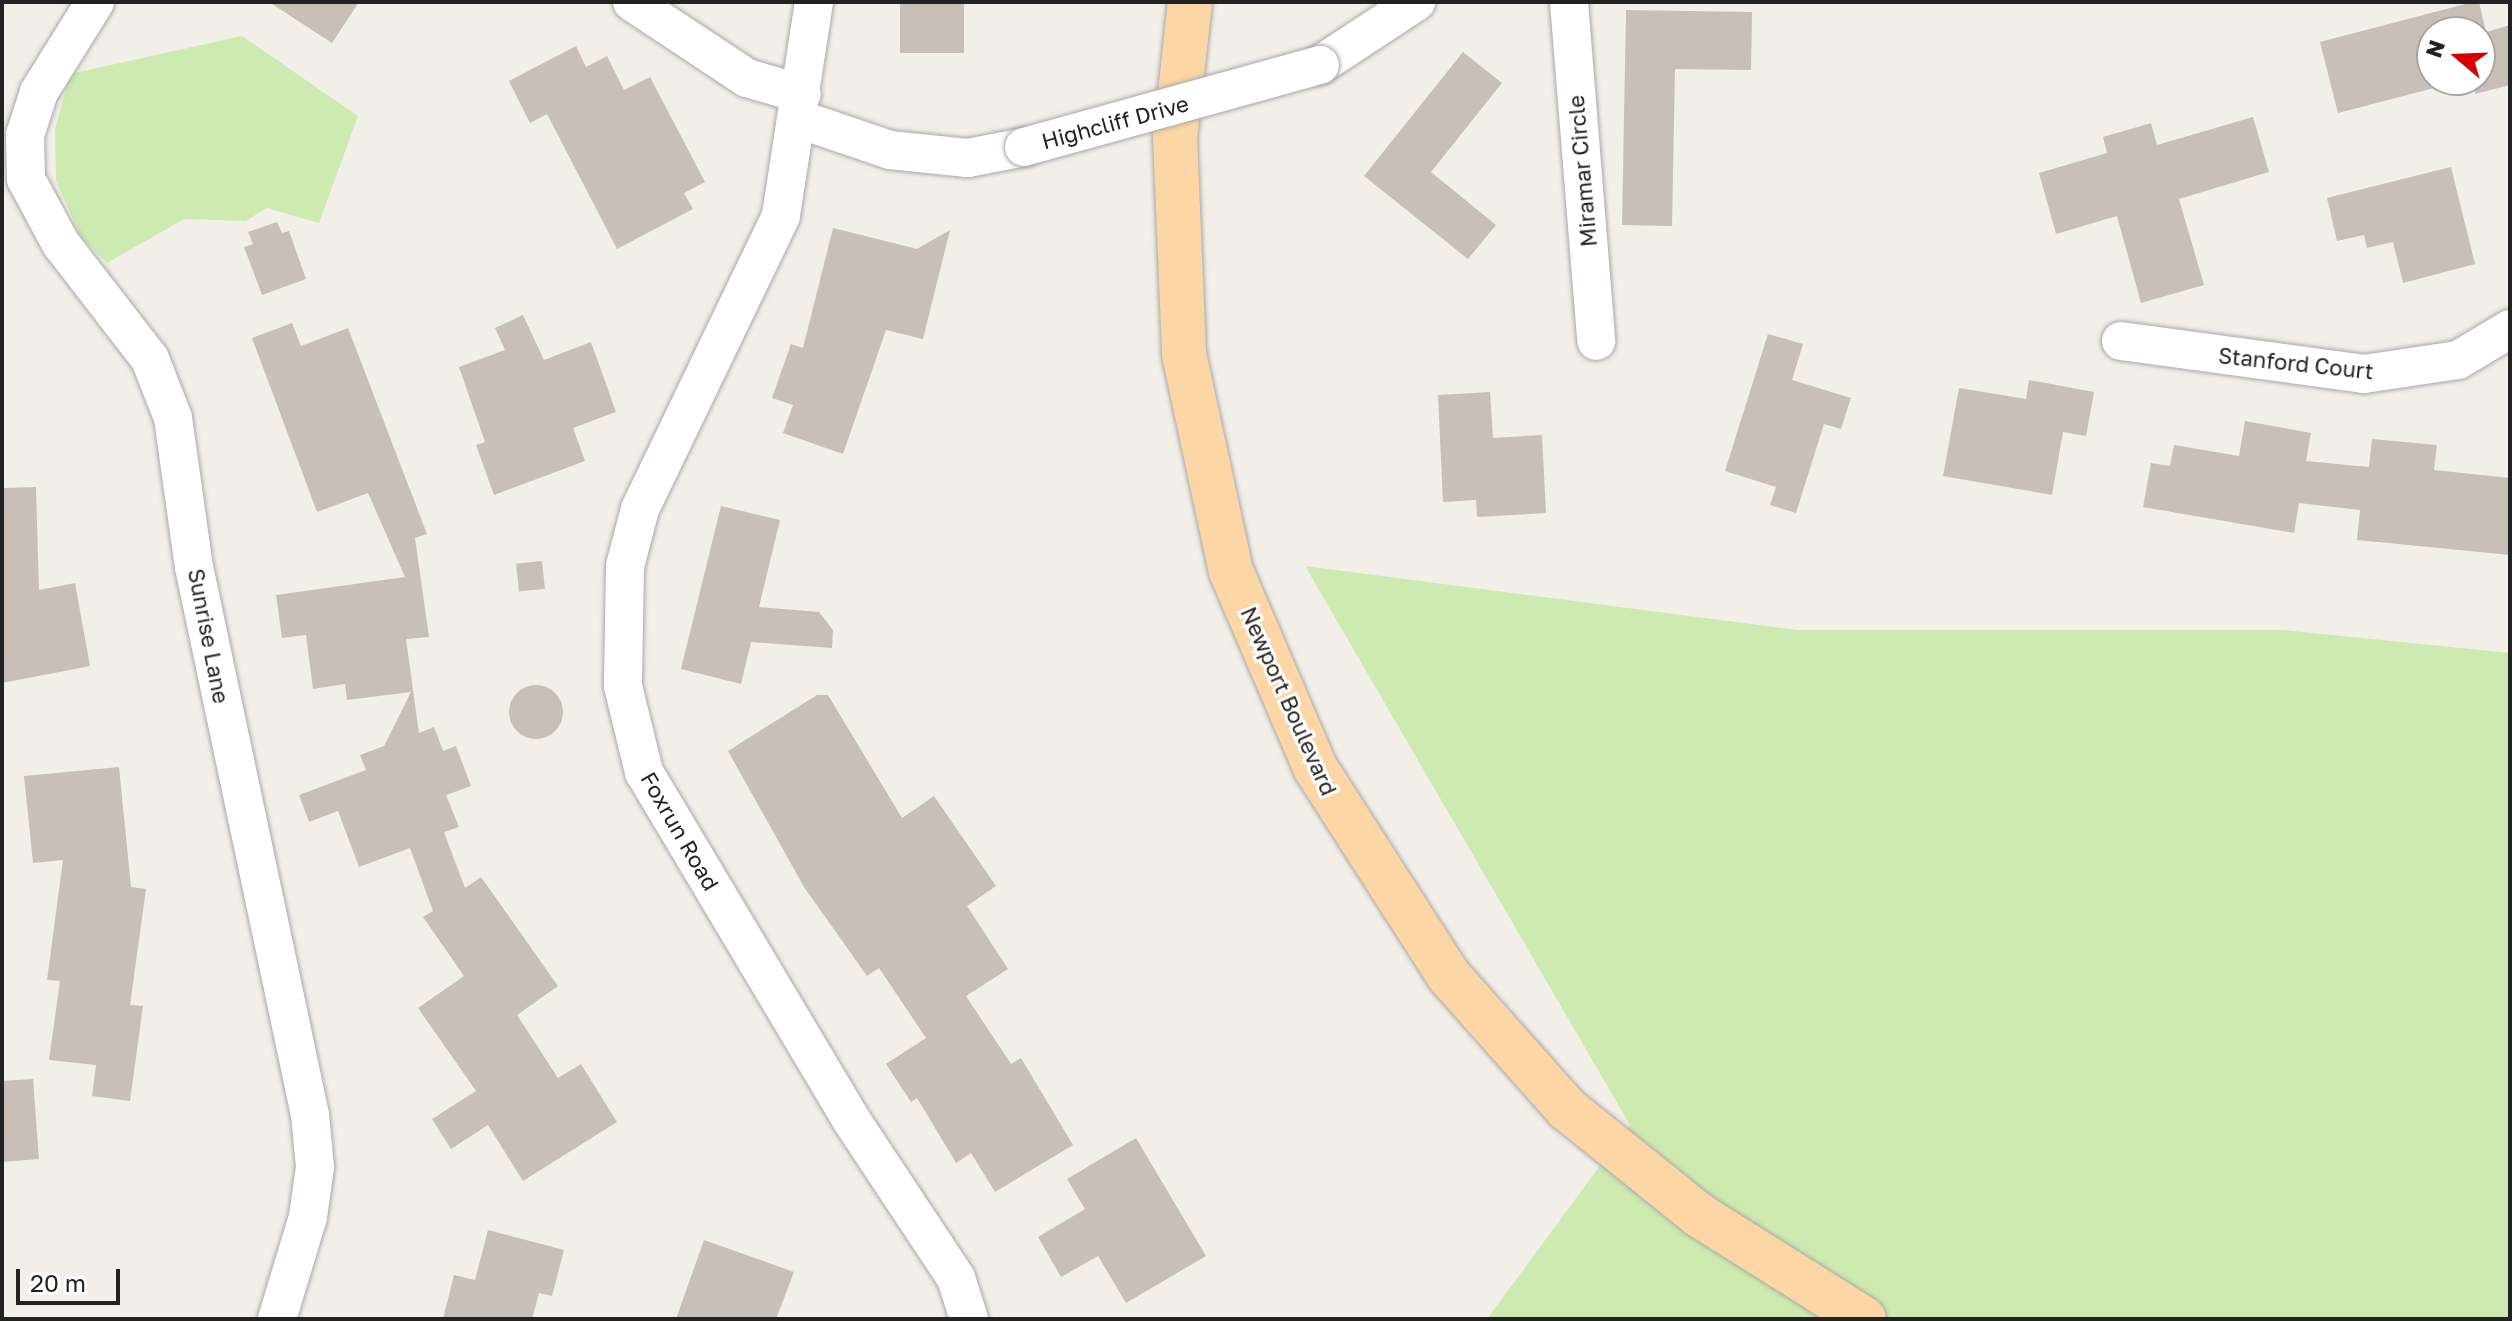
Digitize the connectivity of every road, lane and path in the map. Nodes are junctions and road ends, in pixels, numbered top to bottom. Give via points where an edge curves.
1 (95, 2) edge
2 (632, 2) edge
3 (814, 2) edge
4 (1190, 2) edge
5 (1416, 2) edge
6 (1569, 2) edge
7 (800, 107) junction
8 (2510, 329) edge
9 (1596, 341) dead end
10 (2121, 341) dead end
11 (277, 1319) edge
12 (969, 1319) edge
13 (1864, 1319) edge

1 - 11 street, Sunrise Lane via 39,92 25,135 26,179 61,244 150,359 173,418 194,567 310,1115 315,1167 308,1217
2 - 7 street
3 - 7 street, Foxrun Road
4 - 13 main road, Newport Boulevard via 1175,137 1184,354 1231,571 1316,769 1449,976 1567,1109 1699,1215
5 - 7 street, Highcliff Drive, bridge via 1320,65 968,158 890,150
6 - 9 street, Miramar Circle
7 - 12 street, Foxrun Road via 767,255 640,509 625,566 623,686 644,772 850,1118 956,1278
8 - 10 street, Stanford Court via 2444,364 2364,374

